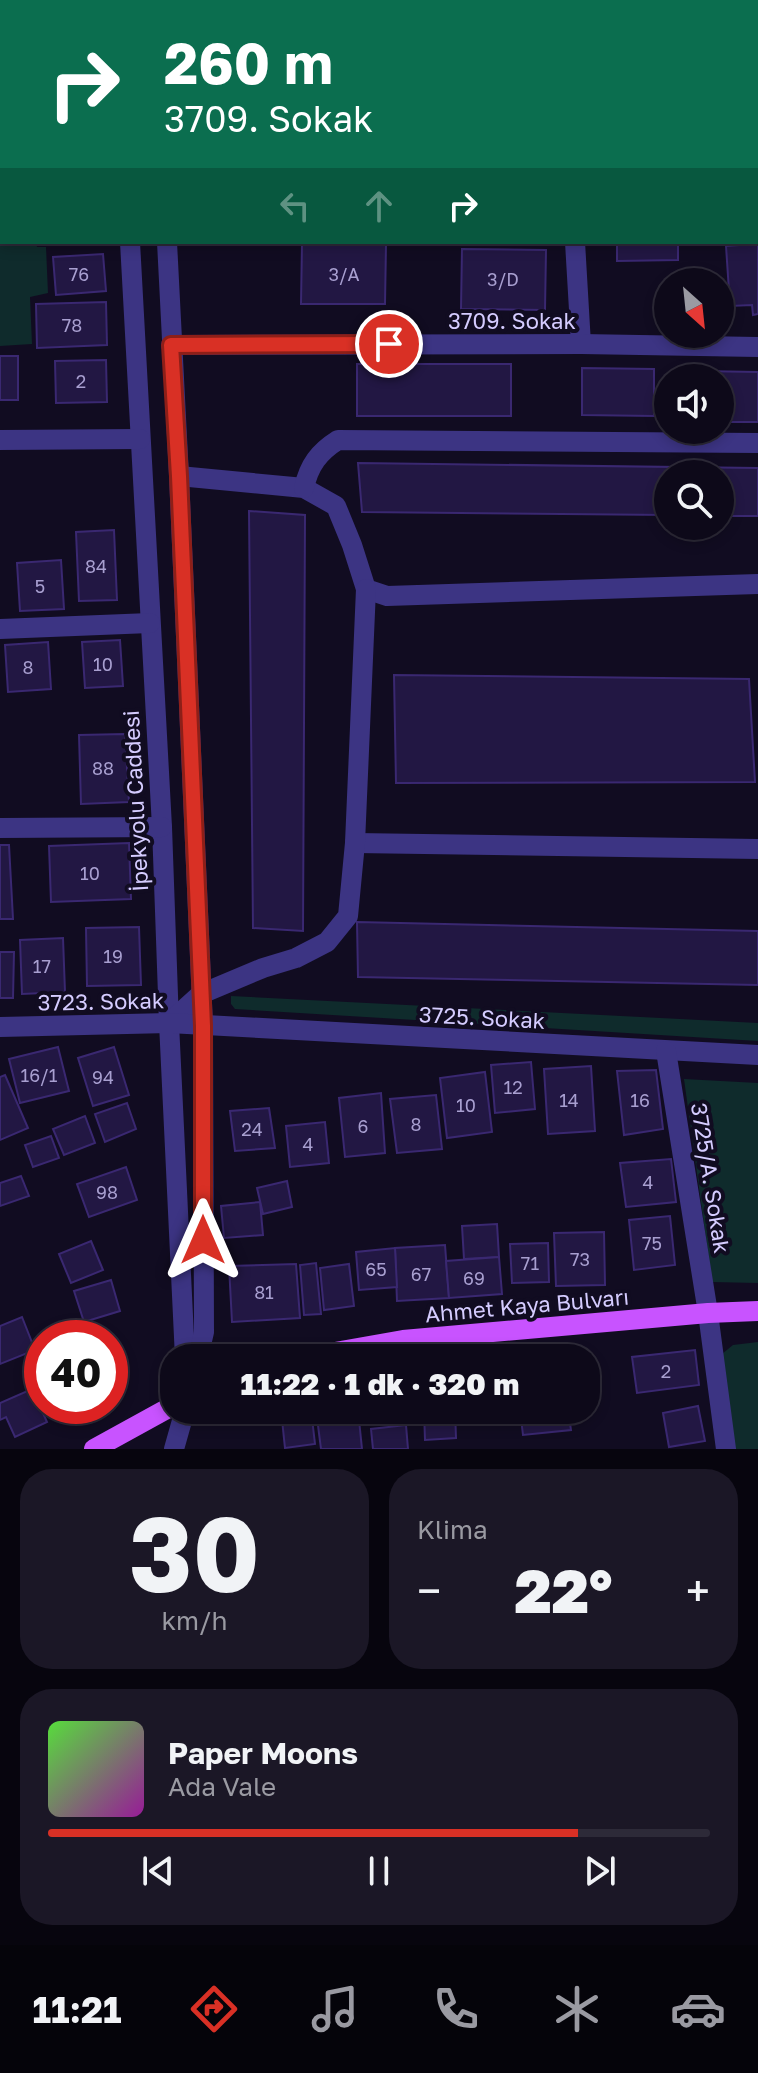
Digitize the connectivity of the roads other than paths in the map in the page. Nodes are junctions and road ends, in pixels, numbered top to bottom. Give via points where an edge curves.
1 (130, 244) edge
2 (167, 244) edge
3 (575, 244) edge
4 (581, 344) junction
5 (171, 345) junction
6 (758, 347) edge
7 (140, 439) junction
8 (0, 440) edge
9 (758, 443) edge
10 (179, 476) junction
11 (304, 488) junction
12 (758, 584) edge
13 (366, 589) junction
14 (150, 623) junction
15 (0, 629) edge
16 (162, 827) junction
17 (0, 828) edge
18 (355, 843) junction
19 (758, 849) edge
20 (201, 994) junction
21 (169, 1023) junction
22 (203, 1026) junction
23 (0, 1027) edge
24 (666, 1051) junction
25 (758, 1055) edge
26 (758, 1311) edge
27 (708, 1313) junction
28 (184, 1344) edge
29 (201, 1344) edge
30 (380, 1344) edge
31 (160, 1413) edge
32 (181, 1424) edge
33 (94, 1449) edge
34 (174, 1449) edge
35 (726, 1449) edge

1 - 7 street, İpekyolu Caddesi
2 - 5 street
3 - 4 street
4 - 5 street, 3709. Sokak
4 - 6 street, 3709. Sokak
5 - 10 street
7 - 8 street
7 - 14 street, İpekyolu Caddesi
9 - 11 street via 338,440 317,456
10 - 11 street
10 - 20 street
11 - 13 street via 336,506
12 - 13 street via 387,596
13 - 18 street
14 - 15 street
14 - 16 street, İpekyolu Caddesi
16 - 17 street
16 - 21 street, İpekyolu Caddesi
18 - 19 street
18 - 20 street via 348,916 327,942
20 - 21 street
20 - 22 street
21 - 22 street, 3723. Sokak
21 - 23 street, 3723. Sokak
21 - 28 street, İpekyolu Caddesi
22 - 24 street, 3725. Sokak
22 - 29 street
24 - 25 street, 3725. Sokak
24 - 27 street, 3725/A. Sokak
26 - 27 main road, Ahmet Kaya Bulvarı
27 - 30 main road, Ahmet Kaya Bulvarı
27 - 35 street, 3725/A. Sokak
31 - 33 main road
32 - 34 street

